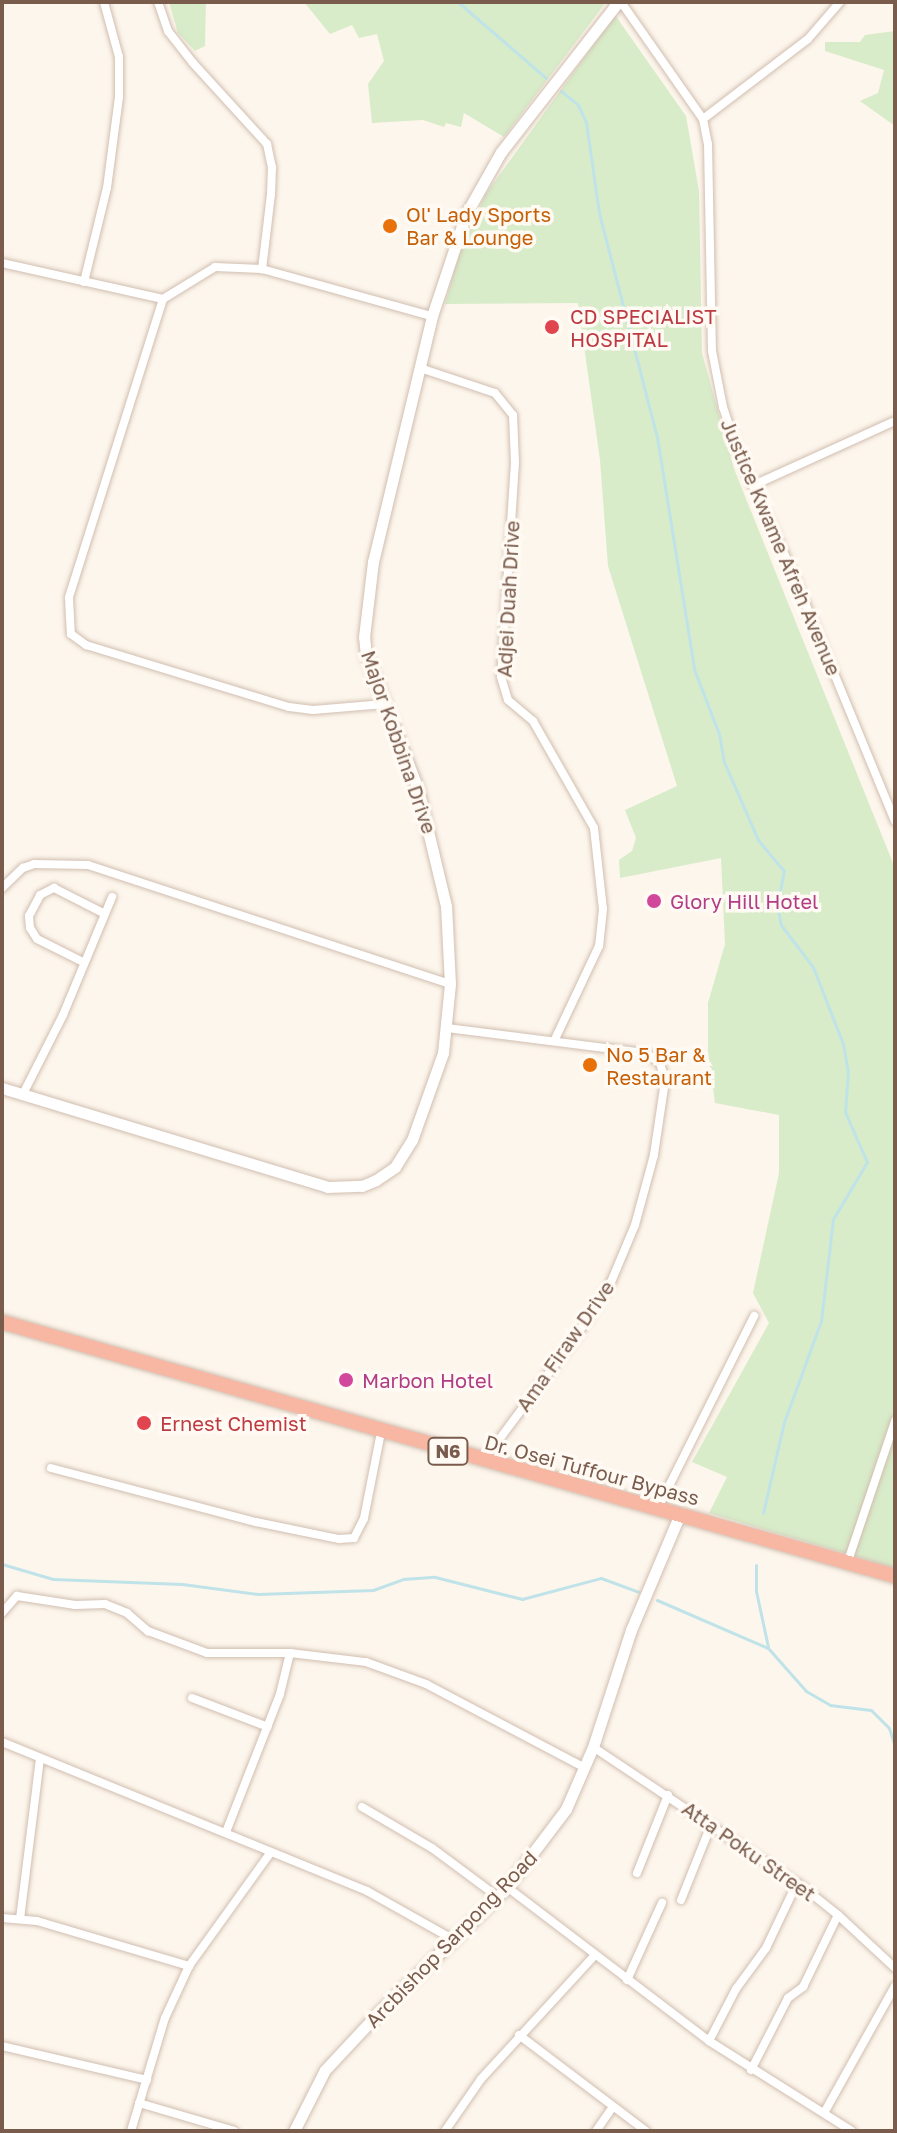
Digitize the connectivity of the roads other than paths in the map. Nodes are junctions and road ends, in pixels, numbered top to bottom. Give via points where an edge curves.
1 (104, 2) edge
2 (158, 2) edge
3 (619, 2) edge
4 (840, 2) edge
5 (703, 119) junction
6 (2, 263) edge
7 (262, 269) junction
8 (84, 282) junction
9 (163, 299) junction
10 (432, 316) junction
11 (420, 368) junction
12 (895, 421) edge
13 (754, 485) junction
14 (385, 704) junction
15 (895, 821) edge
16 (2, 888) edge
17 (112, 897) dead end
18 (105, 914) junction
19 (83, 962) junction
20 (450, 984) junction
21 (447, 1028) junction
22 (554, 1041) junction
23 (2, 1088) edge
24 (23, 1094) junction
25 (754, 1316) dead end
26 (2, 1322) edge
27 (895, 1421) edge
28 (381, 1432) junction
29 (483, 1461) junction
30 (51, 1468) dead end
31 (658, 1508) junction
32 (680, 1514) junction
33 (847, 1564) junction
34 (895, 1576) edge
35 (2, 1613) edge
36 (290, 1653) junction
37 (192, 1698) dead end
38 (268, 1727) junction
39 (2, 1742) edge
40 (593, 1747) junction
41 (40, 1759) junction
42 (585, 1768) junction
43 (668, 1795) junction
44 (362, 1807) dead end
45 (711, 1825) junction
46 (226, 1832) junction
47 (271, 1852) junction
48 (637, 1873) dead end
49 (797, 1883) junction
50 (502, 1892) junction
51 (681, 1900) dead end
52 (662, 1903) dead end
53 (838, 1915) junction
54 (2, 1918) edge
55 (20, 1919) junction
56 (454, 1940) junction
57 (594, 1956) junction
58 (189, 1966) junction
59 (895, 1968) edge
60 (627, 1980) junction
61 (895, 1986) edge
62 (519, 2035) junction
63 (709, 2041) junction
64 (2, 2046) edge
65 (751, 2070) junction
66 (147, 2080) junction
67 (139, 2103) junction
68 (612, 2108) junction
69 (824, 2113) junction
70 (131, 2131) edge
71 (234, 2131) edge
72 (294, 2131) edge
73 (445, 2131) edge
74 (596, 2131) edge
75 (646, 2131) edge
76 (852, 2131) edge

1 - 8 street via 119,57 119,97 107,188
2 - 7 street via 162,20 185,52 267,144 272,179
3 - 5 street, Justice Kwame Afreh Avenue
3 - 10 street, Major Kobbina Drive via 483,181 466,214
4 - 5 street via 808,39
5 - 13 street, Justice Kwame Afreh Avenue via 712,351 730,432
6 - 8 street
7 - 9 street via 215,267
7 - 10 street
8 - 9 street
9 - 14 street via 69,598 71,634 86,645 289,707 325,710
10 - 11 street, Major Kobbina Drive
11 - 14 street, Major Kobbina Drive via 368,592 366,655
11 - 22 street, Adjei Duah Drive via 495,393 513,415 515,462 501,677 508,700 533,721 594,828 603,909 599,946
12 - 13 street
13 - 15 street, Justice Kwame Afreh Avenue
14 - 20 street, Major Kobbina Drive via 418,789 440,871
16 - 20 street via 34,864 88,865
17 - 18 street
18 - 19 street
18 - 19 street via 54,888 40,895 29,916 37,939
19 - 24 street
20 - 21 street, Major Kobbina Drive
21 - 22 street, Ama Firaw Drive
21 - 24 street, Major Kobbina Drive via 432,1091 412,1140 395,1167 362,1186 313,1185
22 - 29 street, Ama Firaw Drive via 646,1053 660,1063 665,1094 635,1225 611,1282
23 - 24 street, Major Kobbina Drive
25 - 31 street
26 - 28 highway, Dr. Osei Tuffour Bypass / N6
27 - 33 street
28 - 29 highway, Dr. Osei Tuffour Bypass / N6
28 - 30 street via 364,1518 354,1538 243,1519
29 - 31 highway, Dr. Osei Tuffour Bypass / N6
31 - 32 highway, Dr. Osei Tuffour Bypass / N6
32 - 33 highway, Dr. Osei Tuffour Bypass / N6
32 - 40 street, Arcbishop Sarpong Road via 631,1630
33 - 34 highway, Dr. Osei Tuffour Bypass / N6
35 - 36 street via 17,1596 105,1604 127,1613 148,1631 207,1653
36 - 38 street
36 - 42 street via 357,1660 416,1679
37 - 38 street
38 - 46 street
39 - 41 street
40 - 42 street, Arcbishop Sarpong Road
40 - 43 street, Atta Poku Street
41 - 46 street
41 - 55 street
42 - 50 street, Arcbishop Sarpong Road via 546,1840
43 - 45 street, Atta Poku Street
43 - 48 street
44 - 50 street
45 - 49 street, Atta Poku Street
45 - 51 street
46 - 47 street
47 - 56 street via 367,1891
47 - 58 street
49 - 53 street, Atta Poku Street
49 - 63 street via 766,1948 736,1989
50 - 56 street, Arcbishop Sarpong Road
50 - 57 street
52 - 60 street
53 - 59 street, Atta Poku Street
53 - 65 street via 803,1987 788,1998
54 - 55 street
55 - 58 street
56 - 72 street, Arcbishop Sarpong Road via 325,2070
57 - 60 street
57 - 62 street
58 - 66 street via 165,2018
60 - 63 street
61 - 69 street
62 - 68 street
62 - 73 street
63 - 65 street
64 - 66 street
65 - 69 street
66 - 67 street
67 - 70 street
67 - 71 street
68 - 74 street
68 - 75 street
69 - 76 street

